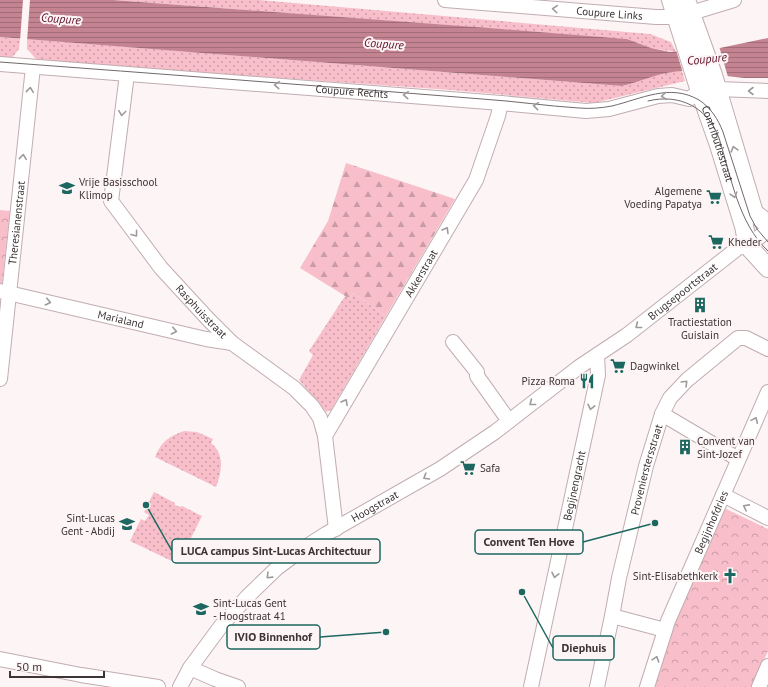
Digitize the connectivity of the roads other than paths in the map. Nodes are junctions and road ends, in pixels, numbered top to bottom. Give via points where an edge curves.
1 (445, 0) edge
2 (671, 0) edge
3 (734, 0) edge
4 (685, 10) edge
5 (0, 64) edge
6 (33, 67) junction
7 (127, 74) junction
8 (707, 85) junction
9 (768, 91) edge
10 (501, 103) junction
11 (768, 224) edge
12 (768, 230) edge
13 (748, 246) junction
14 (768, 268) edge
15 (5, 292) edge
16 (453, 342) dead end
17 (232, 343) junction
18 (768, 350) edge
19 (597, 355) junction
20 (0, 379) edge
21 (768, 392) edge
22 (662, 414) junction
23 (509, 421) junction
24 (324, 436) junction
25 (738, 459) junction
26 (723, 495) junction
27 (768, 518) edge
28 (336, 529) junction
29 (612, 616) junction
30 (665, 630) junction
31 (0, 659) edge
32 (768, 666) edge
33 (190, 668) junction
34 (158, 687) edge
35 (180, 687) edge
36 (238, 687) edge
37 (531, 687) edge
38 (597, 687) edge
39 (647, 687) edge
40 (759, 687) edge

4 -> 1 street, Coupure Links via 656,17
2 - 4 main road, Contributiestraat
3 - 4 street, Coupure Links
4 - 8 main road, Contributiestraat
5 - 6 street, Coupure Rechts
6 - 7 street, Coupure Rechts
15 -> 6 street, Theresianenstraat
10 -> 7 street, Coupure Rechts
7 -> 17 street, Rasphuisstraat via 111,201 161,268
9 -> 8 street
8 -> 10 street, Coupure Rechts via 688,99 672,95 658,96 595,111
11 -> 8 main road, Contributiestraat via 754,213
8 -> 13 main road, Contributiestraat via 719,145
24 -> 10 street, Akkerstraat via 476,180
12 - 13 street, Brugsepoortstraat
13 - 14 main road
13 -> 19 street, Brugsepoortstraat via 738,248 627,335
15 -> 17 street, Marialand
15 - 20 street, Theresianenstraat
16 - 23 street via 477,372 477,376
17 - 24 street, Rasphuisstraat via 294,388 312,406 320,418
22 -> 18 street, Provenierstersstraat via 670,398 687,380 738,338 746,338
19 -> 23 street, Hoogstraat
19 -> 37 street, Begijnengracht via 598,375
25 -> 21 street
22 - 25 street
22 - 29 street, Provenierstersstraat via 618,578
23 -> 28 street, Hoogstraat via 440,469
24 - 28 street, Rasphuisstraat
25 - 26 street
27 -> 26 street, Begijnhofdries
26 - 30 street, Begijnhofdries
28 -> 33 street, Hoogstraat via 277,568 221,626
29 - 30 street
29 - 38 street, Provenierstersstraat
39 -> 30 street, Begijnhofdries
31 - 34 street
32 - 40 street
33 - 35 street, Hoogstraat
33 - 36 street

